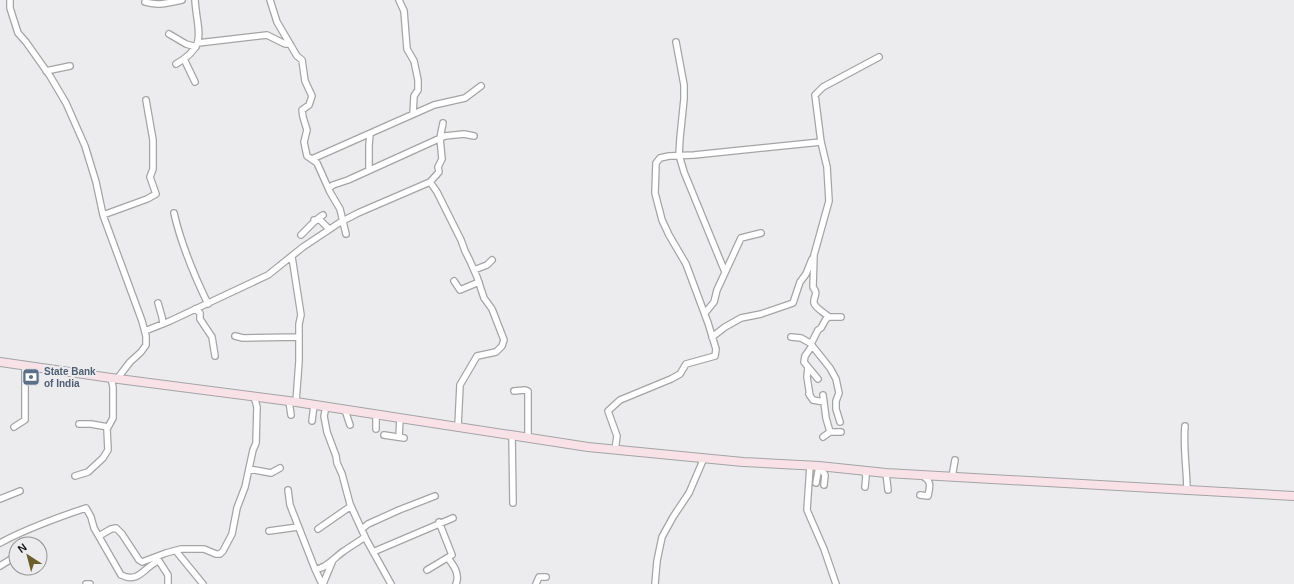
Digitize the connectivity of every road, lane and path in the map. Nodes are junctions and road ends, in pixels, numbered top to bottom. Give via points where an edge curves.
1 (10, 0) edge
2 (182, 0) edge
3 (195, 0) edge
4 (270, 0) edge
5 (399, 0) edge
6 (145, 2) dead end
7 (168, 34) dead end
8 (676, 42) dead end
9 (290, 44) junction
10 (197, 45) junction
11 (879, 57) dead end
12 (184, 59) junction
13 (176, 64) dead end
14 (70, 66) dead end
15 (46, 71) junction
16 (195, 82) dead end
17 (480, 86) dead end
18 (146, 100) dead end
19 (413, 114) junction
20 (443, 123) dead end
21 (370, 134) junction
22 (474, 136) dead end
23 (440, 138) junction
24 (821, 142) junction
25 (679, 156) junction
26 (312, 159) junction
27 (369, 170) junction
28 (430, 182) junction
29 (329, 188) junction
30 (174, 213) dead end
31 (323, 215) dead end
32 (103, 216) junction
33 (314, 220) junction
34 (342, 221) junction
35 (329, 229) junction
36 (761, 233) dead end
37 (346, 234) dead end
38 (301, 235) dead end
39 (814, 255) junction
40 (292, 257) junction
41 (492, 260) dead end
42 (474, 270) junction
43 (725, 272) junction
44 (454, 281) dead end
45 (479, 282) junction
46 (158, 303) dead end
47 (208, 304) junction
48 (195, 310) junction
49 (705, 313) junction
50 (829, 317) junction
51 (841, 317) dead end
52 (163, 324) junction
53 (145, 330) junction
54 (235, 336) dead end
55 (299, 337) junction
56 (712, 337) junction
57 (791, 337) dead end
58 (812, 345) junction
59 (215, 356) dead end
60 (0, 362) edge
61 (24, 366) junction
62 (808, 367) junction
63 (114, 379) junction
64 (818, 379) dead end
65 (514, 391) dead end
66 (254, 396) junction
67 (293, 402) junction
68 (314, 405) junction
69 (326, 407) junction
70 (345, 410) junction
71 (291, 415) dead end
72 (376, 415) junction
73 (400, 418) junction
74 (312, 421) dead end
75 (840, 422) dead end
76 (79, 424) dead end
77 (350, 425) dead end
78 (458, 426) junction
79 (1185, 426) dead end
80 (14, 427) dead end
81 (108, 427) junction
82 (376, 429) dead end
83 (830, 432) junction
84 (841, 432) dead end
85 (384, 435) dead end
86 (512, 435) junction
87 (528, 437) junction
88 (823, 437) dead end
89 (615, 450) junction
90 (704, 458) junction
91 (955, 460) dead end
92 (816, 467) junction
93 (280, 468) dead end
94 (249, 469) junction
95 (864, 471) junction
96 (886, 473) junction
97 (920, 475) junction
98 (76, 476) dead end
99 (952, 477) junction
100 (816, 483) dead end
101 (824, 485) dead end
102 (865, 487) dead end
103 (288, 490) dead end
104 (888, 490) dead end
105 (20, 491) dead end
106 (1187, 491) junction
107 (920, 495) dead end
108 (435, 496) dead end
109 (1294, 496) edge
110 (0, 499) edge
111 (513, 503) dead end
112 (351, 506) junction
113 (453, 518) dead end
114 (439, 522) junction
115 (298, 527) junction
116 (318, 529) dead end
117 (362, 529) junction
118 (269, 530) dead end
119 (99, 536) junction
120 (365, 537) junction
121 (0, 543) edge
122 (176, 551) junction
123 (374, 552) junction
124 (448, 558) junction
125 (334, 559) junction
126 (315, 569) junction
127 (427, 570) dead end
128 (546, 576) dead end
129 (133, 580) junction
130 (86, 584) edge
131 (90, 584) edge
132 (126, 584) edge
133 (168, 584) edge
134 (203, 584) edge
135 (322, 584) edge
136 (391, 584) edge
137 (456, 584) edge
138 (536, 584) edge
139 (655, 584) edge
140 (836, 584) edge

1 - 15 street via 18,33
2 - 6 street via 154,5
3 - 10 street
4 - 9 street via 277,22
5 - 19 street via 404,11 408,49 414,61 418,80
7 - 10 street via 186,44
8 - 25 street via 684,85
9 - 10 street via 266,35
9 - 26 street via 302,60 305,80 312,96 309,105 302,110 307,130 304,142 306,156
10 - 12 street
11 - 24 street via 814,95
12 - 13 street
12 - 16 street
14 - 15 street
15 - 32 street via 66,103 86,146
17 - 19 street via 465,98 434,105
18 - 32 street via 153,140 153,169 150,177 156,194
19 - 21 street
20 - 23 street
21 - 26 street
21 - 27 street
22 - 23 street via 453,134
23 - 27 street
23 - 28 street via 442,159 438,167 439,172
24 - 25 street
24 - 39 street via 827,167 829,201
25 - 43 street
25 - 49 street via 660,158 656,163 655,193 662,220 686,264
26 - 29 street
27 - 29 street
28 - 34 street
28 - 42 street
29 - 34 street via 340,209
30 - 47 street via 180,235
31 - 33 street
32 - 53 street
33 - 35 street via 320,220
33 - 38 street via 315,223
34 - 35 street
34 - 37 street
35 - 40 street
36 - 43 street via 741,238
39 - 50 street via 814,302
39 - 56 street via 792,303 741,318
40 - 47 street via 268,275
40 - 55 street via 301,315
41 - 42 street
42 - 45 street
43 - 49 street via 714,302
44 - 45 street via 460,290
45 - 78 street via 504,342 496,352 477,356 462,381 458,400
46 - 52 street
47 - 48 street
48 - 52 street
48 - 59 street via 200,313 200,319 212,337
49 - 56 street
50 - 51 street
50 - 58 street via 818,330
52 - 53 street
53 - 63 street via 146,345
54 - 55 street
55 - 67 street via 299,361
56 - 89 street via 716,356 686,364 680,374 672,379 620,400 608,411 617,436
57 - 58 street via 801,338
58 - 62 street via 805,356 804,362
58 - 75 street via 836,379 839,393 836,405
60 - 61 street
61 - 63 street
61 - 80 street via 25,420
62 - 64 street
62 - 83 street via 809,394 813,400 823,399
63 - 66 street
63 - 81 street via 113,418
65 - 87 street via 528,391
66 - 67 street
66 - 94 street via 257,406 256,443
67 - 68 street
67 - 71 street
68 - 69 street
68 - 74 street
69 - 70 street
69 - 112 street via 327,432
70 - 72 street
70 - 77 street
72 - 73 street
72 - 82 street
73 - 78 street
73 - 85 street via 402,438
76 - 81 street
78 - 86 street
79 - 106 street via 1184,463
81 - 98 street via 109,445 103,458 88,472
83 - 84 street
83 - 88 street
86 - 87 street
86 - 111 street
87 - 89 street
89 - 90 street
90 - 92 street
90 - 139 street via 689,492 662,537
91 - 99 street
92 - 95 street
92 - 100 street
92 - 101 street via 825,475
92 - 140 street via 807,510
93 - 94 street via 271,473
94 - 122 street via 232,534 223,551 216,554 204,549
95 - 96 street
95 - 102 street
96 - 97 street
96 - 104 street
97 - 99 street
97 - 107 street via 929,481 930,486 928,496
99 - 106 street
103 - 115 street
105 - 110 street
106 - 109 street
108 - 117 street via 398,510
112 - 116 street
112 - 117 street
113 - 114 street
114 - 123 street
114 - 124 street via 452,552 452,556
115 - 118 street
115 - 126 street
117 - 120 street
119 - 121 street via 86,508 46,521
119 - 122 street via 116,528 142,562
119 - 129 street via 121,575 126,580
120 - 123 street
120 - 125 street
122 - 134 street
123 - 136 street
124 - 127 street
124 - 137 street via 458,576
125 - 126 street via 318,570
125 - 135 street
126 - 135 street
128 - 138 street via 539,577
129 - 132 street
129 - 133 street via 146,574 155,562 159,561 168,575
130 - 131 street

